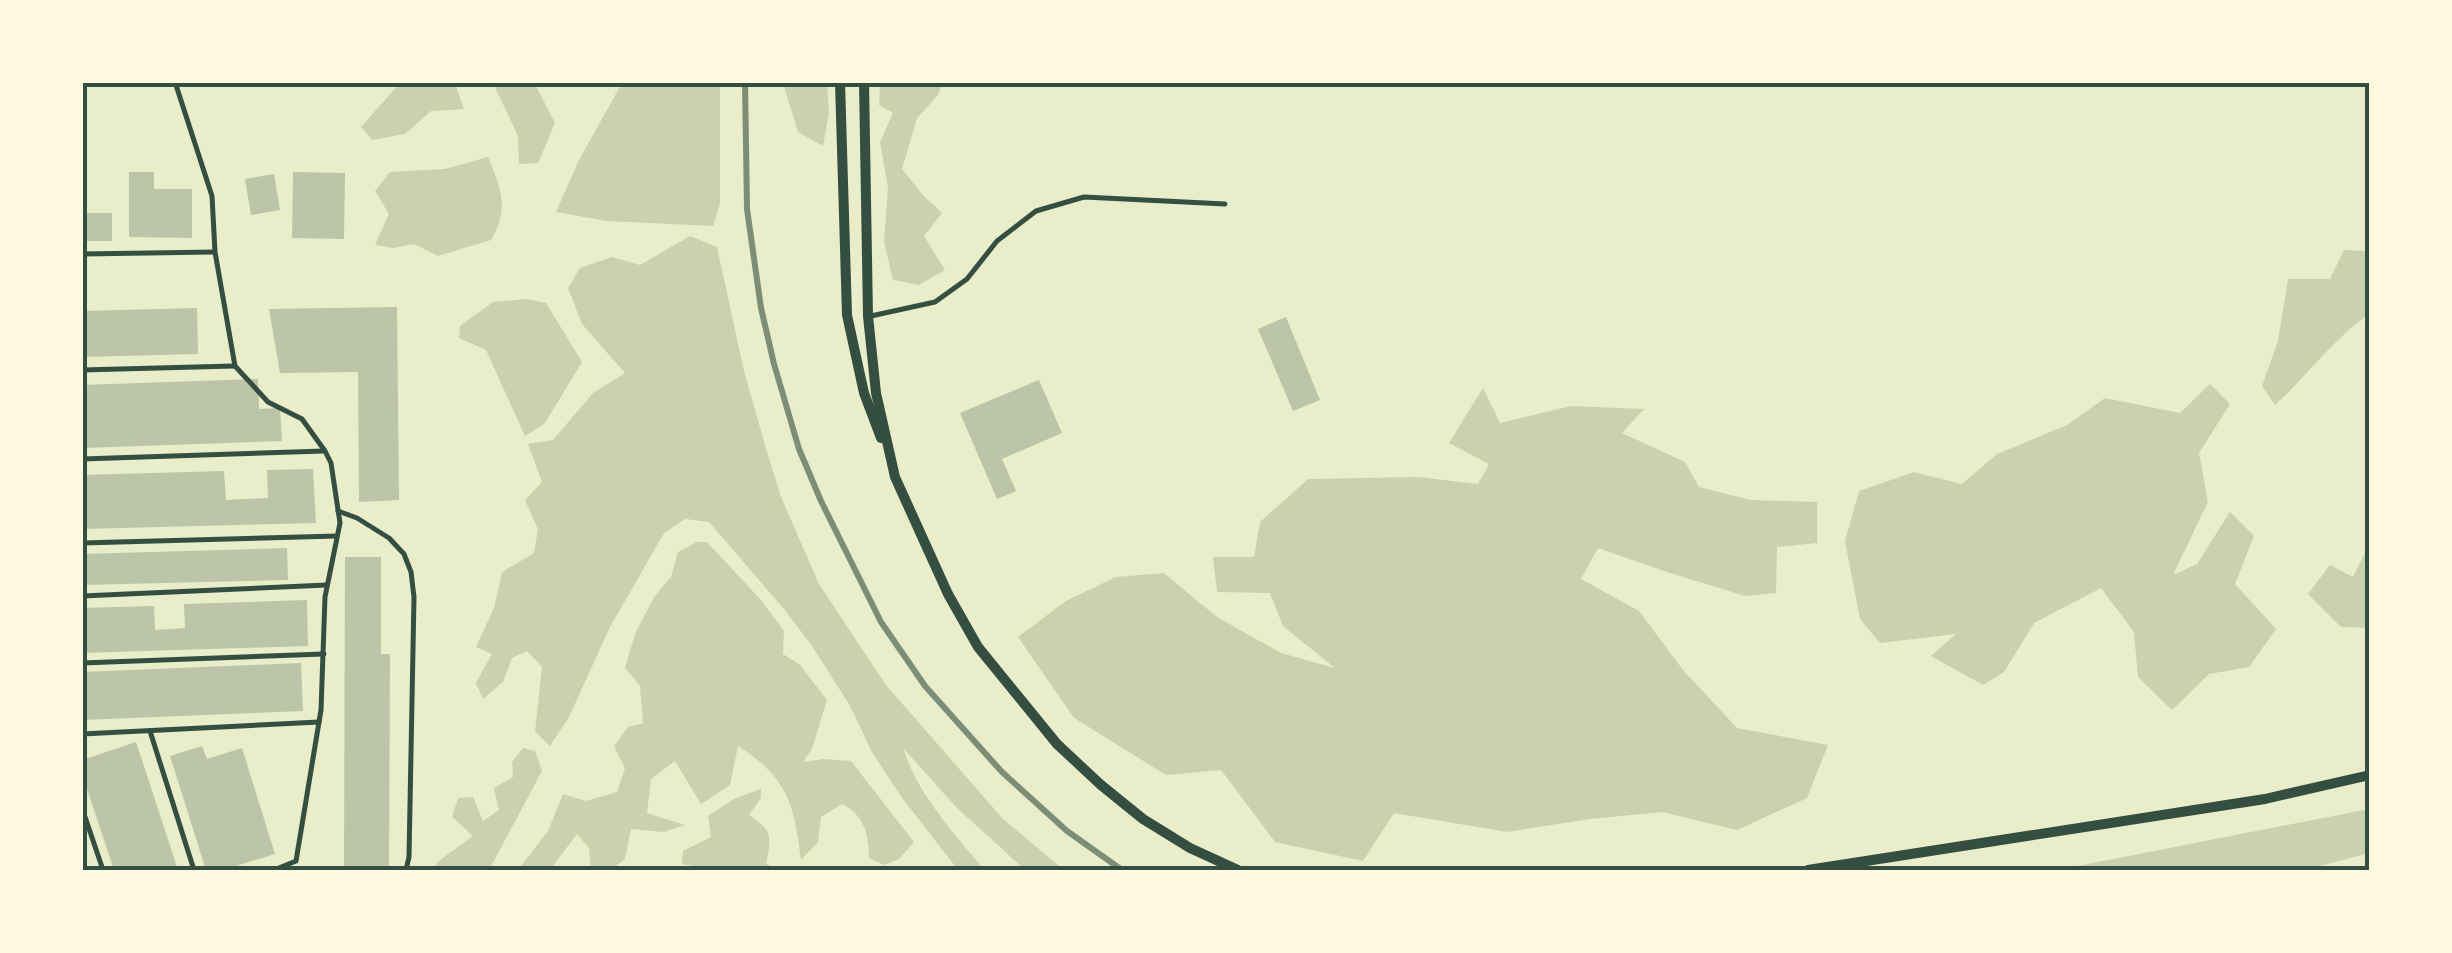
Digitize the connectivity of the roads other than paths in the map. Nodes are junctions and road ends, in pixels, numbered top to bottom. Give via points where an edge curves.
1 (175, 82) edge
2 (840, 82) edge
3 (864, 82) edge
4 (1225, 204) dead end
5 (215, 252) junction
6 (82, 254) edge
7 (868, 316) junction
8 (234, 366) junction
9 (82, 370) edge
10 (325, 451) junction
11 (82, 459) edge
12 (894, 477) junction
13 (338, 512) junction
14 (337, 536) junction
15 (82, 543) edge
16 (328, 585) junction
17 (82, 596) edge
18 (325, 654) junction
19 (82, 663) edge
20 (320, 722) junction
21 (150, 731) junction
22 (82, 734) edge
23 (2370, 775) edge
24 (82, 808) edge
25 (102, 870) edge
26 (194, 870) edge
27 (274, 870) edge
28 (406, 870) edge
29 (1238, 870) edge
30 (1808, 870) edge

1 - 5 lane via 212,196
2 - 12 street via 847,315 864,393
3 - 7 street
4 - 7 lane via 1084,197 1036,211 935,302
5 - 6 lane
5 - 8 lane
7 - 12 street
8 - 9 lane
8 - 10 lane via 268,402 302,419
10 - 11 lane
10 - 13 lane
12 - 29 street via 978,647 1058,744 1143,819
13 - 14 lane
13 - 28 lane via 390,538 410,572
14 - 15 lane
14 - 16 lane
16 - 17 lane
16 - 18 lane
18 - 19 lane
18 - 20 lane
20 - 21 lane
20 - 27 lane via 296,862
21 - 22 lane
21 - 26 lane
23 - 30 street via 2265,798
24 - 25 lane

